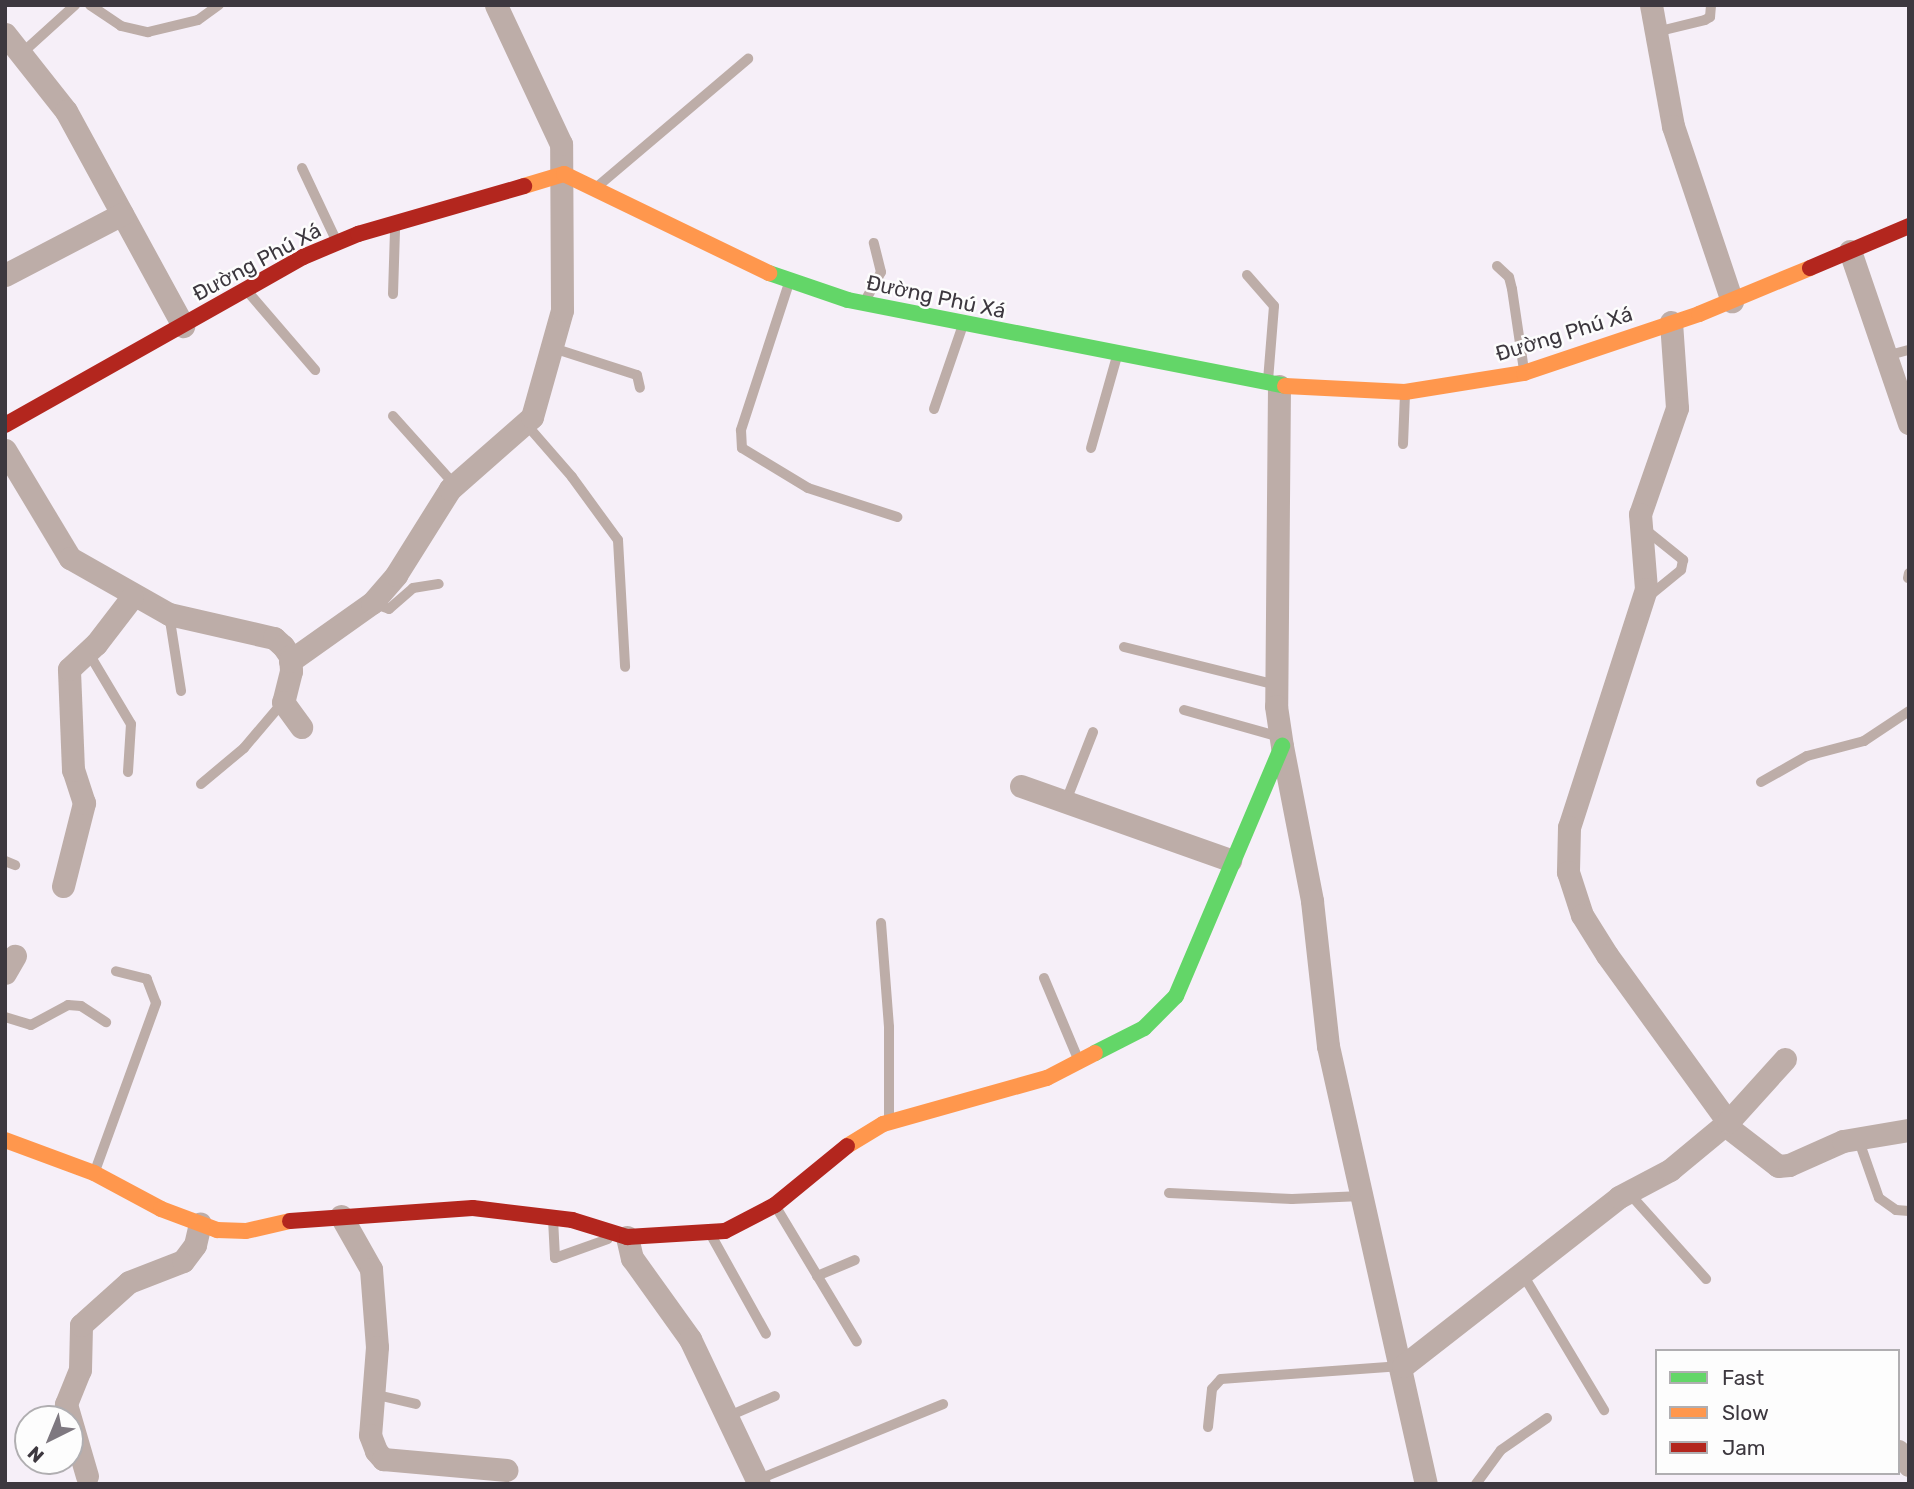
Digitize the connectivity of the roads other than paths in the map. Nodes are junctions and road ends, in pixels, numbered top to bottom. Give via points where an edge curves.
1 (75, 5) edge
2 (90, 5) edge
3 (219, 5) edge
4 (496, 5) edge
5 (1651, 5) edge
6 (1711, 5) edge
7 (1656, 32) junction
8 (5, 34) edge
9 (21, 54) junction
10 (748, 58) dead end
11 (302, 167) dead end
12 (564, 174) junction
13 (594, 190) junction
14 (122, 214) junction
15 (397, 223) junction
16 (1909, 226) edge
17 (337, 243) junction
18 (874, 243) dead end
19 (1850, 251) junction
20 (1497, 266) dead end
21 (5, 275) edge
22 (1247, 275) dead end
23 (789, 280) junction
24 (247, 290) junction
25 (393, 294) dead end
26 (1732, 302) junction
27 (863, 303) junction
28 (1671, 322) junction
29 (963, 325) junction
30 (183, 326) junction
31 (553, 348) junction
32 (1909, 350) edge
33 (1118, 354) junction
34 (1886, 356) junction
35 (315, 370) dead end
36 (1524, 373) junction
37 (1273, 385) junction
38 (640, 388) dead end
39 (1405, 392) junction
40 (934, 409) dead end
41 (393, 416) dead end
42 (1909, 423) edge
43 (526, 424) junction
44 (5, 425) edge
45 (1403, 444) dead end
46 (1091, 449) dead end
47 (5, 450) edge
48 (454, 484) junction
49 (897, 517) dead end
50 (1641, 526) junction
51 (439, 584) dead end
52 (132, 597) junction
53 (1643, 601) junction
54 (372, 603) junction
55 (169, 614) junction
56 (1124, 647) dead end
57 (88, 652) junction
58 (290, 661) junction
59 (625, 667) dead end
60 (1276, 685) junction
61 (181, 691) dead end
62 (284, 702) junction
63 (1184, 710) dead end
64 (1909, 712) edge
65 (301, 727) dead end
66 (1093, 732) dead end
67 (1281, 741) junction
68 (128, 772) dead end
69 (1761, 782) dead end
70 (201, 784) dead end
71 (1021, 786) dead end
72 (1066, 801) junction
73 (1230, 860) junction
74 (62, 887) dead end
75 (881, 923) dead end
76 (116, 971) dead end
77 (1044, 978) dead end
78 (5, 1017) edge
79 (106, 1022) dead end
80 (1785, 1059) dead end
81 (1079, 1062) junction
82 (889, 1122) junction
83 (1726, 1124) junction
84 (1909, 1130) edge
85 (5, 1140) edge
86 (1859, 1142) junction
87 (94, 1173) junction
88 (1628, 1192) junction
89 (1169, 1193) dead end
90 (1362, 1196) junction
91 (775, 1205) junction
92 (1909, 1211) edge
93 (341, 1216) junction
94 (554, 1217) junction
95 (200, 1224) junction
96 (711, 1235) junction
97 (622, 1236) junction
98 (855, 1260) dead end
99 (1522, 1273) junction
100 (817, 1276) junction
101 (1706, 1279) dead end
102 (766, 1334) dead end
103 (858, 1342) dead end
104 (1403, 1366) junction
105 (370, 1393) junction
106 (775, 1396) dead end
107 (416, 1404) dead end
108 (943, 1404) dead end
109 (1604, 1410) dead end
110 (729, 1416) junction
111 (1546, 1418) dead end
112 (1208, 1427) dead end
113 (507, 1470) dead end
114 (86, 1481) edge
115 (758, 1482) edge
116 (1426, 1484) edge
117 (1476, 1484) edge

1 - 9 lane
2 - 3 lane via 121,26 148,32 198,20
4 - 12 street via 528,82 560,137
5 - 7 street
6 - 7 lane via 1710,17 1704,20
7 - 26 street via 1673,126
8 - 9 street
9 - 14 street via 66,110
10 - 13 lane via 620,163
11 - 17 lane
12 - 13 street, Đường Phú Xá
12 - 15 street, Đường Phú Xá
12 - 31 street via 562,310
13 - 23 street, Đường Phú Xá
14 - 21 street
14 - 30 street
15 - 17 street, Đường Phú Xá
15 - 25 lane
16 - 19 street, Đường Phú Xá
17 - 24 street, Đường Phú Xá
18 - 27 lane via 881,272
19 - 26 street, Đường Phú Xá
19 - 34 street
20 - 36 lane via 1509,277
22 - 37 lane via 1274,306
23 - 27 street, Đường Phú Xá
23 - 49 lane via 741,430 742,448 808,488
24 - 30 street, Đường Phú Xá
24 - 35 lane
26 - 28 street, Đường Phú Xá
27 - 29 street, Đường Phú Xá
28 - 36 street, Đường Phú Xá
28 - 50 street via 1677,408 1642,506
29 - 33 street, Đường Phú Xá
29 - 40 lane
30 - 44 street, Đường Phú Xá
31 - 38 lane via 637,375
31 - 43 street
32 - 34 lane
33 - 37 street, Đường Phú Xá
33 - 46 lane
34 - 42 street
36 - 39 street, Đường Phú Xá
37 - 39 street, Đường Phú Xá
37 - 60 street
39 - 45 lane
41 - 48 lane
43 - 48 street
43 - 59 lane via 618,540
47 - 52 street via 70,558
48 - 54 street
50 - 53 street via 1647,577
50 - 53 lane via 1684,560 1681,570
51 - 54 lane via 413,588 389,609
52 - 55 street
52 - 57 street
53 - 83 street via 1569,827 1568,872 1582,915 1606,955
54 - 58 street
55 - 58 street via 274,638
55 - 61 lane
56 - 60 lane
57 - 68 lane via 131,724
57 - 74 street via 69,669 73,770 84,803
58 - 62 street
60 - 67 street
62 - 65 street
62 - 70 lane via 244,748
63 - 67 lane
64 - 69 lane via 1864,741 1807,756
66 - 72 lane
67 - 73 street
67 - 90 street via 1312,901 1328,1046
71 - 72 street
72 - 73 street
73 - 81 street via 1176,996 1144,1028
75 - 82 lane
76 - 87 lane via 148,979 156,1003
77 - 81 lane
78 - 79 lane via 30,1026 68,1005 81,1006
80 - 83 street
81 - 82 street via 1047,1078
82 - 91 street via 860,1135
83 - 86 street via 1778,1166 1789,1166 1834,1144
83 - 88 street via 1670,1170
84 - 86 street
85 - 87 street
86 - 92 lane via 1880,1198 1896,1210
87 - 95 street
88 - 99 street
88 - 101 lane
89 - 90 lane via 1292,1199
90 - 104 street
91 - 96 street
91 - 100 lane
93 - 94 street via 473,1208
93 - 95 street via 286,1221 246,1231
93 - 105 street via 371,1269 377,1347
94 - 97 street
94 - 97 lane via 555,1258
95 - 114 street via 195,1245 183,1261 129,1282 81,1325 80,1370 66,1404
96 - 97 street
96 - 102 lane
97 - 110 street via 632,1258 690,1339
98 - 100 lane
99 - 104 street
99 - 109 lane
100 - 103 lane
104 - 112 lane via 1221,1379 1212,1389
104 - 116 street
105 - 107 lane
105 - 113 street via 370,1435 383,1459
106 - 110 lane
108 - 115 lane
110 - 115 street
111 - 117 lane via 1501,1450

